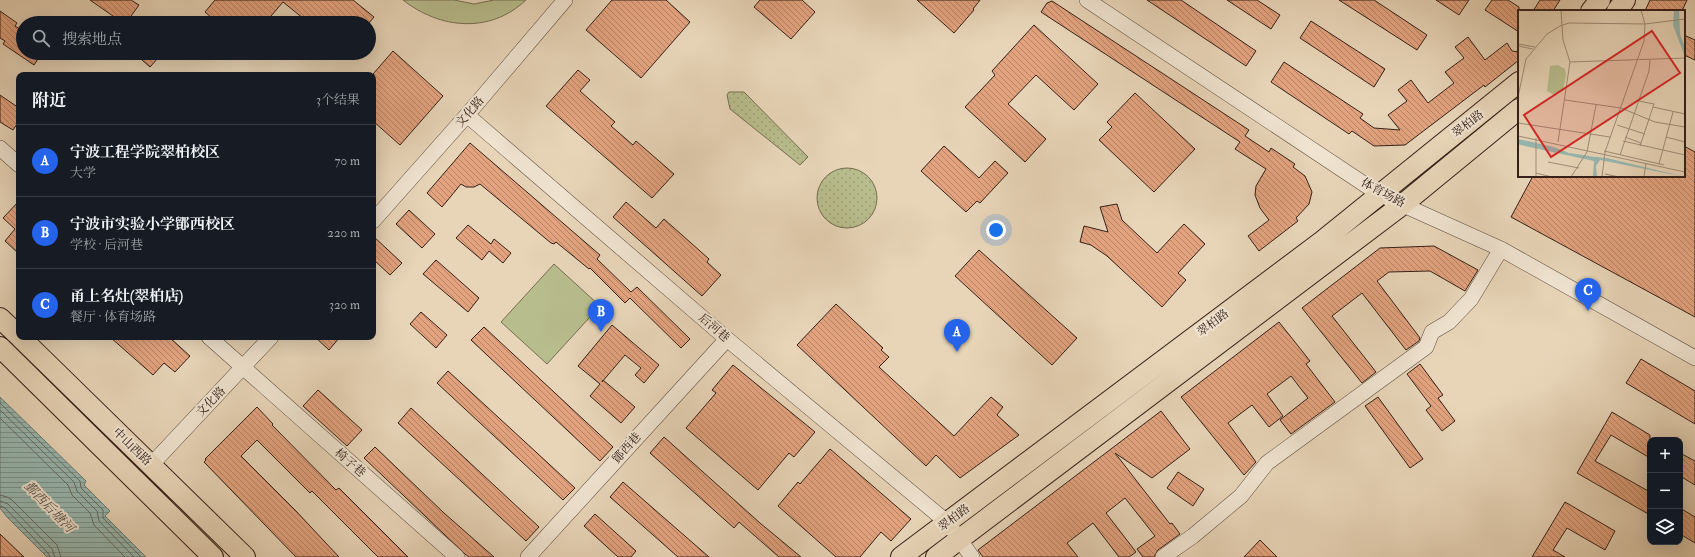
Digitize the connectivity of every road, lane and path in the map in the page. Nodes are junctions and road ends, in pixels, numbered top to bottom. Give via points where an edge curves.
1 (565, 0) edge
2 (1087, 0) edge
3 (1600, 0) edge
4 (1625, 0) edge
5 (1592, 10) edge
6 (1618, 10) edge
7 (1518, 83) edge
8 (1518, 110) edge
9 (467, 115) junction
10 (0, 148) edge
11 (16, 162) edge
12 (1379, 194) junction
13 (1402, 205) junction
14 (376, 218) edge
15 (1501, 249) junction
16 (0, 318) edge
17 (16, 334) edge
18 (727, 339) junction
19 (22, 340) edge
20 (212, 340) edge
21 (268, 340) edge
22 (0, 347) edge
23 (1695, 358) edge
24 (243, 368) junction
25 (151, 465) junction
26 (948, 523) junction
27 (960, 540) junction
28 (213, 557) edge
29 (245, 557) edge
30 (457, 557) edge
31 (528, 557) edge
32 (901, 557) edge
33 (936, 557) edge
34 (972, 557) edge
35 (1163, 557) edge

1 - 9 street, 文化路
2 - 12 street, 体育场路
3 - 5 main road
4 - 6 main road
7 - 12 main road, 翠柏路
8 - 13 main road, 翠柏路
9 - 14 street, 文化路
9 - 18 street, 后河巷
10 - 11 street
12 - 13 street, 体育场路
12 - 26 main road, 翠柏路 via 1321,242
13 - 15 street, 体育场路
13 - 27 main road, 翠柏路
15 - 23 street, 体育场路
15 - 35 street via 1471,299 1449,322 1432,332 1426,347 1267,463 1241,496 1194,536
16 - 17 main road, 中山西路
18 - 26 street, 后河巷
18 - 31 street, 鄮西巷
19 - 25 main road, 中山西路
20 - 24 street, 椅子巷
21 - 24 street, 文化路
22 - 28 main road, 中山西路
24 - 25 street, 文化路
24 - 30 street, 椅子巷
25 - 29 main road, 中山西路
26 - 27 street, 后河巷
26 - 32 main road, 翠柏路
27 - 33 main road, 翠柏路
27 - 34 street, 后河巷

